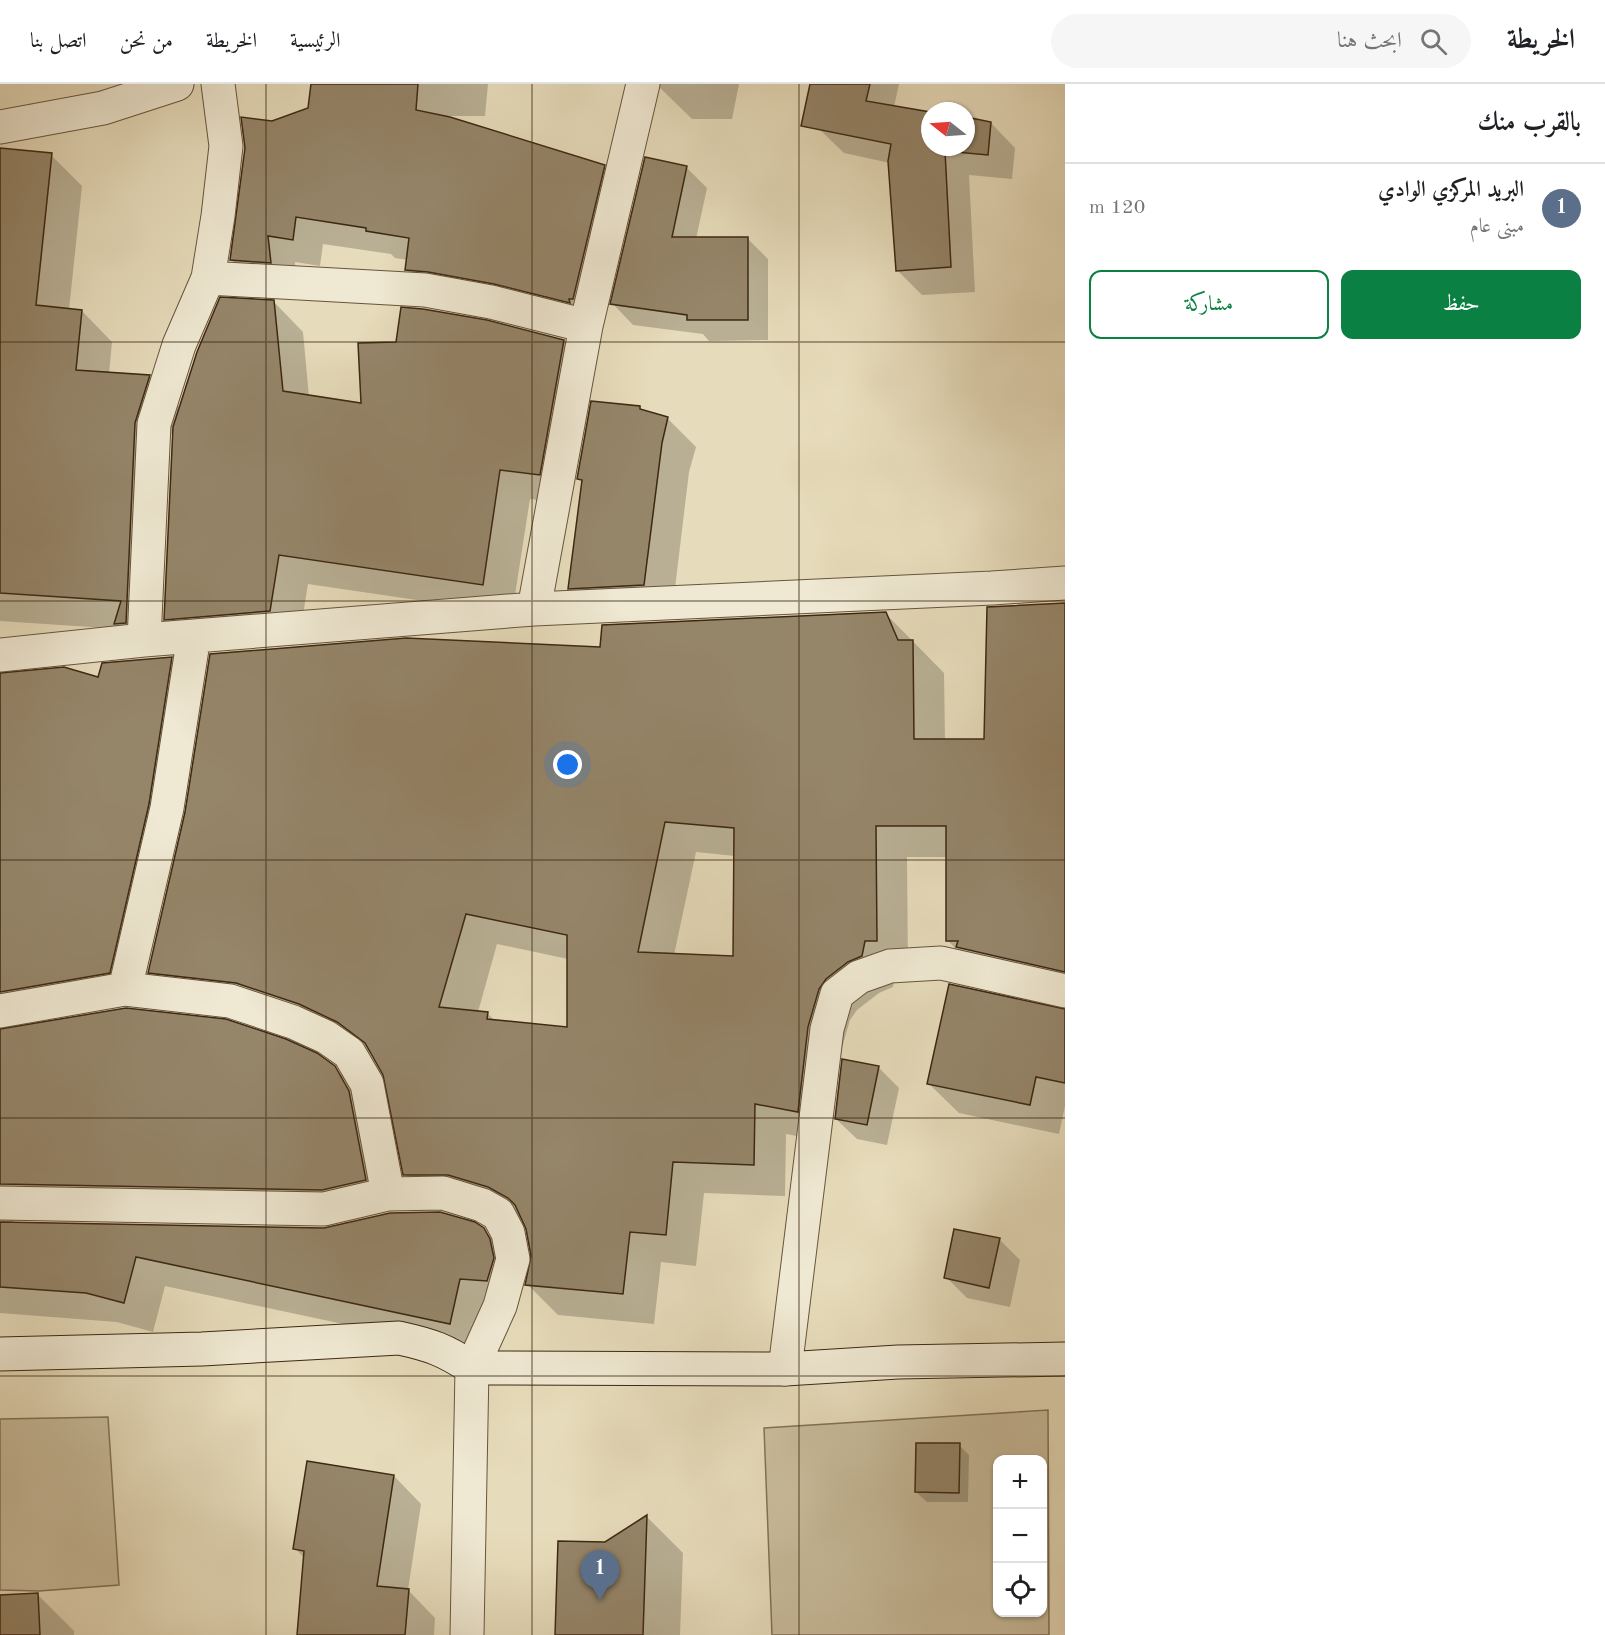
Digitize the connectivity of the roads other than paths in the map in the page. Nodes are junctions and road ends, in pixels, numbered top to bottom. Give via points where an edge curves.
1 (177, 84) edge
2 (218, 84) edge
3 (643, 84) edge
4 (0, 127) edge
5 (208, 278) junction
6 (586, 326) junction
7 (1065, 583) edge
8 (534, 609) junction
9 (194, 636) junction
10 (144, 640) junction
11 (0, 655) edge
12 (125, 989) junction
13 (1065, 992) edge
14 (0, 1011) edge
15 (388, 1194) junction
16 (0, 1203) edge
17 (0, 1354) edge
18 (1065, 1359) edge
19 (472, 1368) junction
20 (785, 1369) junction
21 (467, 1635) edge

1 - 4 street via 103,108
2 - 5 street via 226,146
3 - 6 street
5 - 6 street via 425,290
5 - 10 street via 179,345 154,424
6 - 8 street
7 - 8 street
8 - 9 street
9 - 10 street
9 - 12 street via 167,808
10 - 11 street
12 - 14 street
12 - 15 street via 230,1001 326,1036 349,1053 367,1084
13 - 20 street via 940,963 890,966 859,977 837,994 827,1029
15 - 16 street via 324,1209
15 - 19 street via 443,1193 482,1205 498,1214 508,1233 513,1259 508,1278
17 - 19 street via 202,1349 399,1338 448,1352
18 - 20 street
19 - 20 street
19 - 21 street

